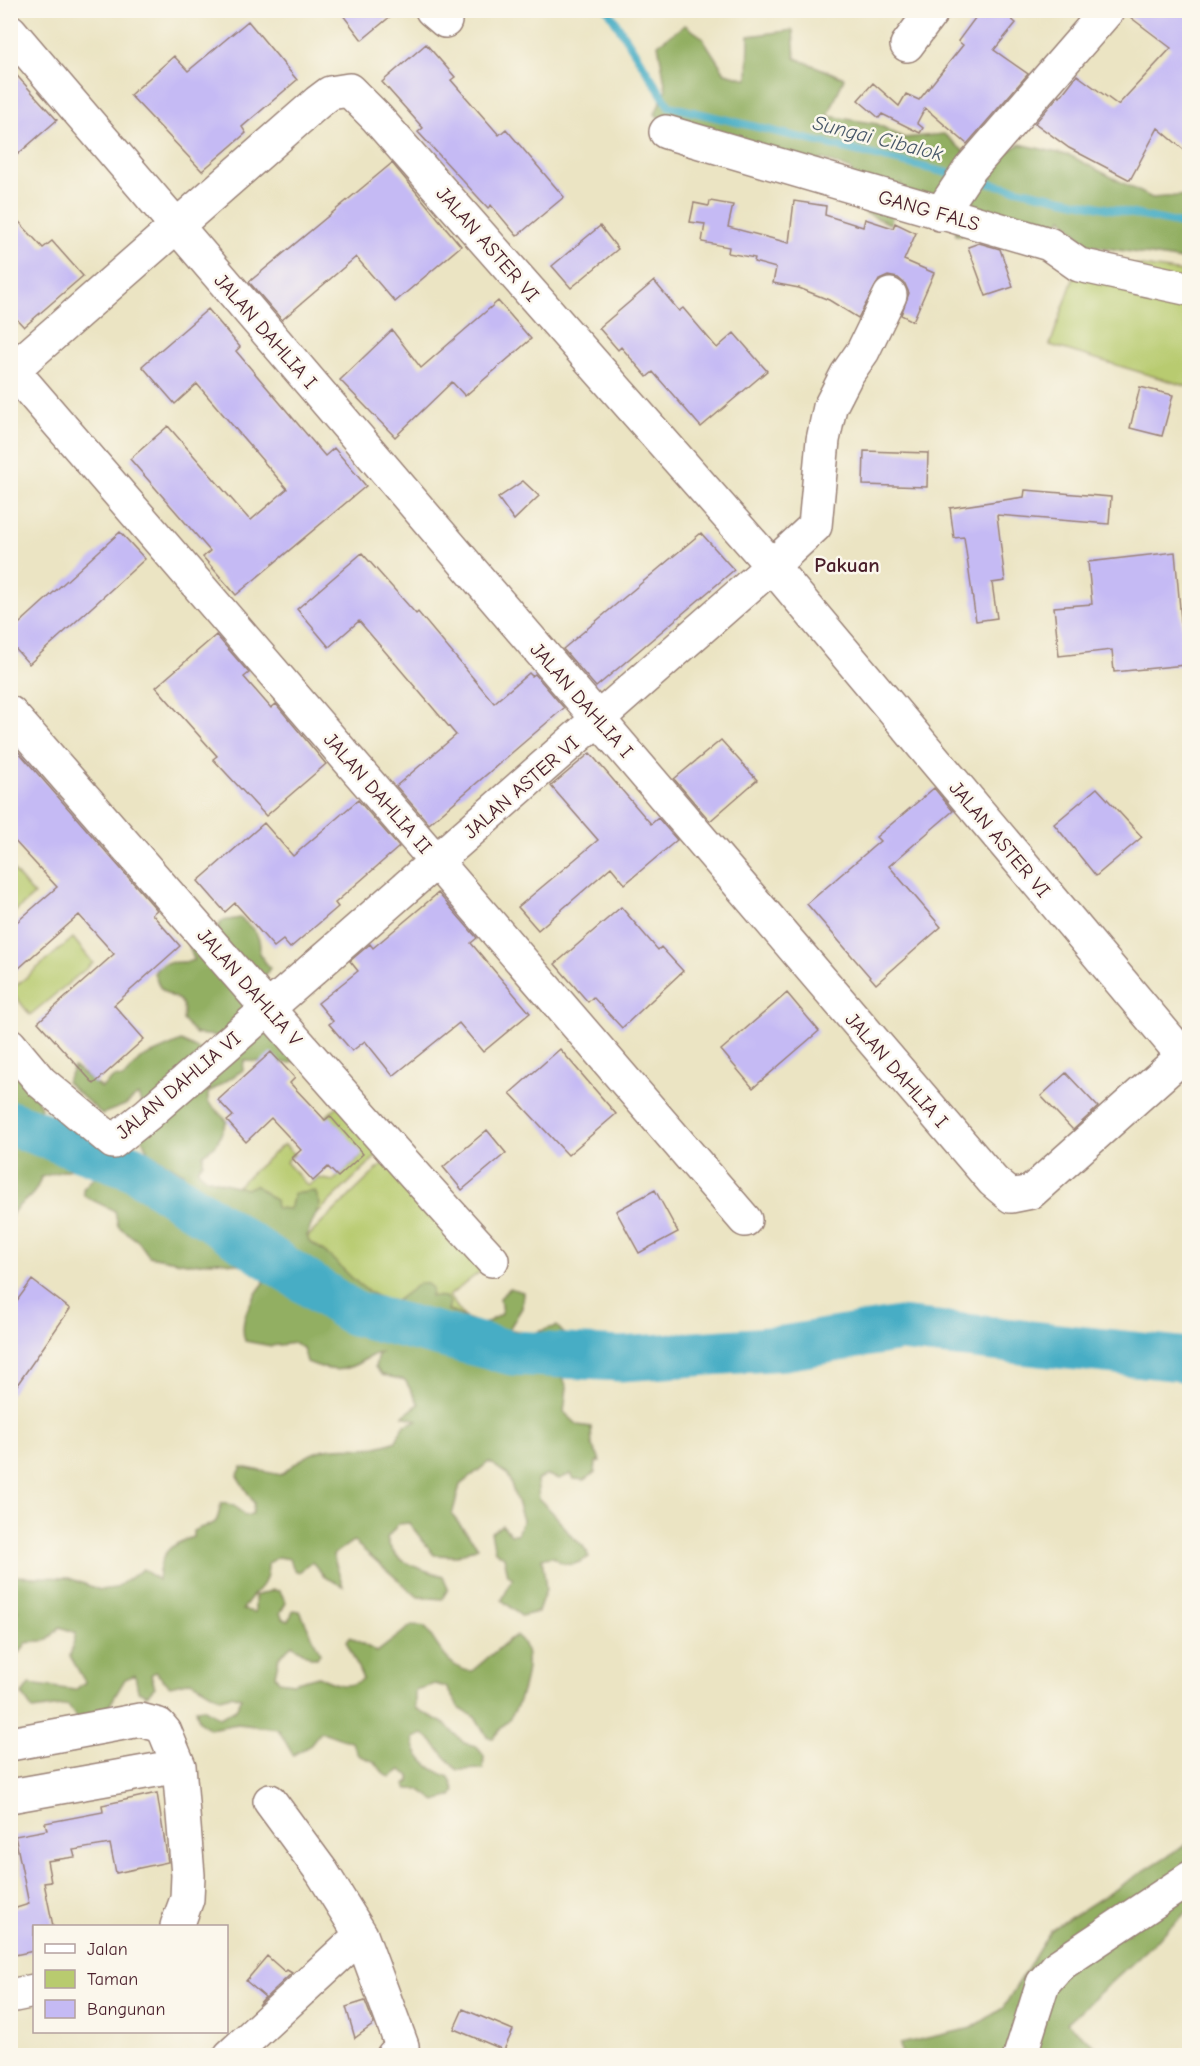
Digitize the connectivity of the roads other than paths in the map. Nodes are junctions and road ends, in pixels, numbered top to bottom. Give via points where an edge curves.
1 (933, 10) edge
2 (1108, 10) edge
3 (10, 31) edge
4 (907, 45) dead end
5 (666, 132) dead end
6 (944, 208) junction
7 (176, 226) junction
8 (1190, 289) edge
9 (891, 295) dead end
10 (11, 370) edge
11 (772, 566) junction
12 (10, 713) edge
13 (598, 719) junction
14 (436, 861) junction
15 (269, 1008) junction
16 (10, 1045) edge
17 (1187, 1057) edge
18 (745, 1220) dead end
19 (492, 1260) dead end
20 (10, 1744) edge
21 (179, 1766) junction
22 (10, 1796) edge
23 (270, 1801) dead end
24 (1190, 1878) edge
25 (177, 1925) edge
26 (361, 1935) junction
27 (33, 1991) edge
28 (10, 1996) edge
29 (230, 2055) edge
30 (393, 2055) edge
31 (1020, 2055) edge

1 - 4 street
2 - 6 street via 970,169
3 - 7 street, JALAN DAHLIA I
5 - 6 street, GANG FALS
6 - 8 street, GANG FALS via 1049,244 1079,265
7 - 10 street
7 - 11 street, JALAN ASTER VI via 318,102 330,93 349,90
7 - 13 street, JALAN DAHLIA I
9 - 11 street via 830,406 815,525
10 - 14 street, JALAN DAHLIA II
11 - 13 street, JALAN ASTER VI
11 - 17 street, JALAN ASTER VI
12 - 15 street, JALAN DAHLIA V
13 - 14 street, JALAN ASTER VI
13 - 17 street, JALAN DAHLIA I via 993,1181 1011,1196 1031,1192
14 - 15 street, JALAN ASTER VI
14 - 18 street, JALAN DAHLIA II
15 - 16 street, JALAN DAHLIA VI via 113,1142 41,1082
15 - 19 street, JALAN DAHLIA V via 354,1110
20 - 21 street via 148,1720 165,1732
21 - 22 street
21 - 25 street via 189,1875 187,1899
23 - 26 street via 322,1872
24 - 31 street via 1058,1966 1043,1983
26 - 29 street
26 - 30 street via 402,2046
27 - 28 street

